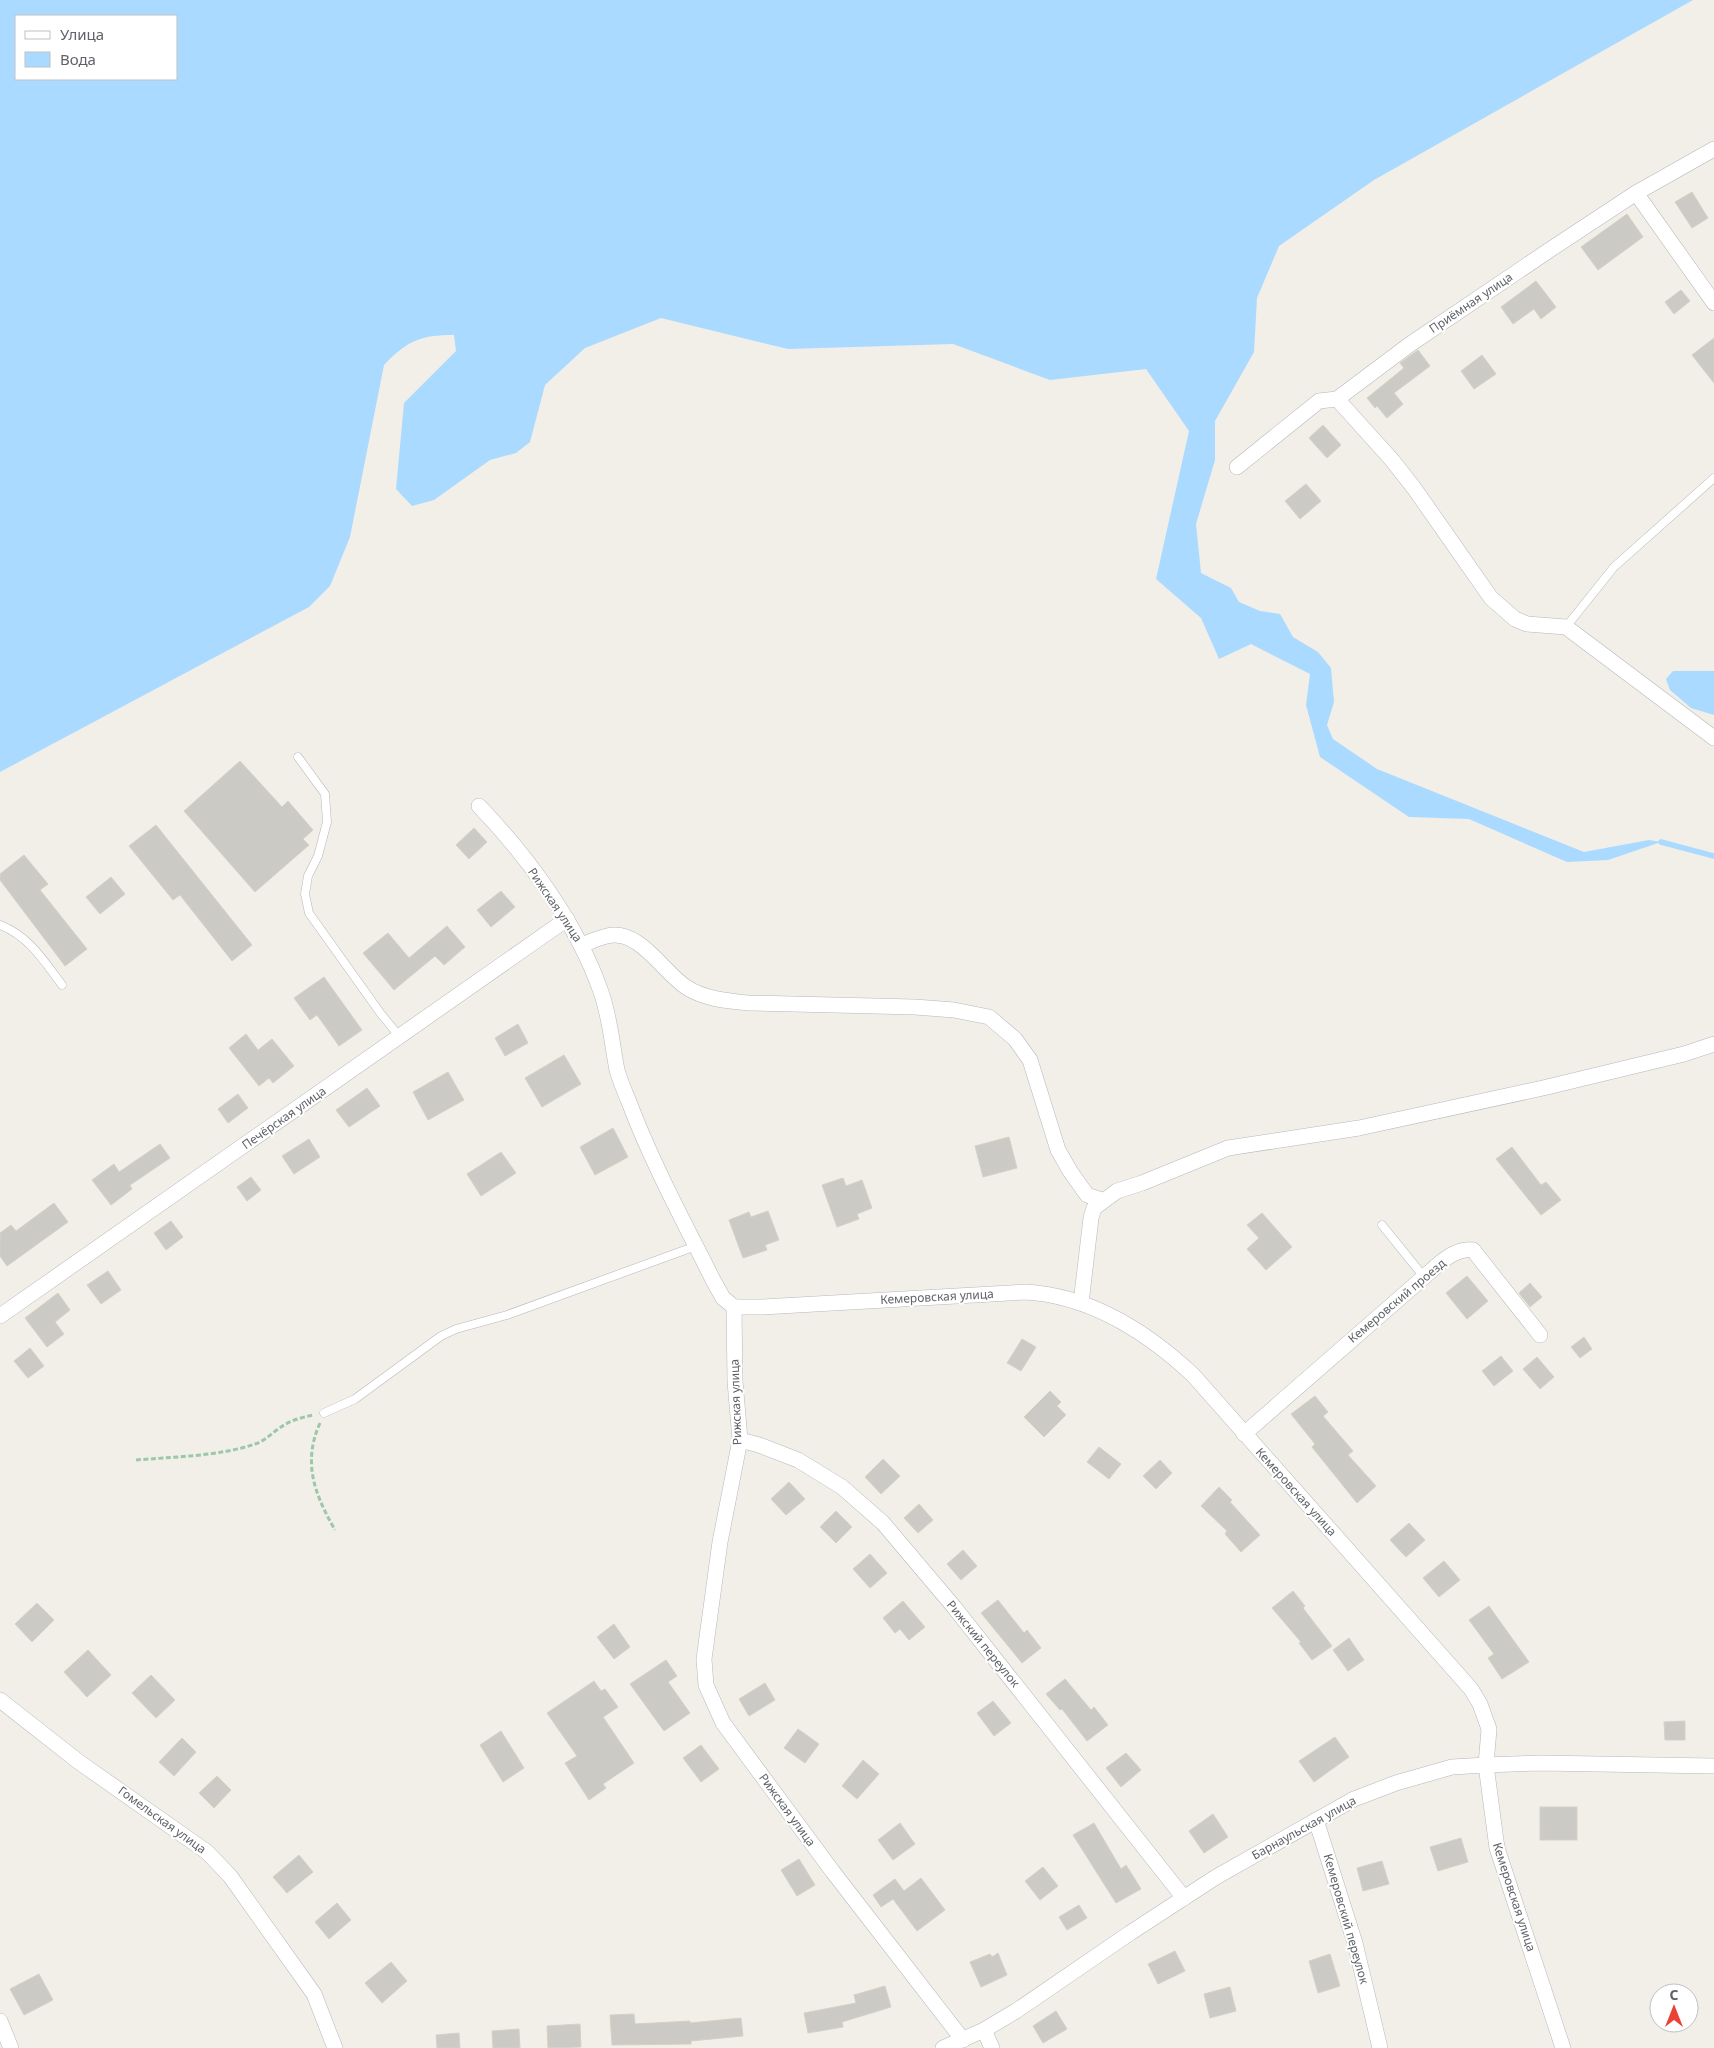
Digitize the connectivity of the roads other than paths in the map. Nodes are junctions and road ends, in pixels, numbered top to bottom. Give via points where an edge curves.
1 (1714, 149) edge
2 (1636, 193) junction
3 (1714, 303) edge
4 (1337, 399) junction
5 (1237, 467) dead end
6 (1714, 478) edge
7 (1566, 628) junction
8 (1714, 738) edge
9 (298, 758) dead end
10 (479, 806) dead end
11 (567, 919) junction
12 (0, 925) edge
13 (582, 945) junction
14 (62, 985) dead end
15 (400, 1037) junction
16 (1714, 1044) edge
17 (1102, 1200) junction
18 (1382, 1225) dead end
19 (696, 1246) junction
20 (1424, 1277) junction
21 (1081, 1303) junction
22 (734, 1307) junction
23 (0, 1316) edge
24 (1540, 1335) dead end
25 (324, 1413) road end
26 (1244, 1434) junction
27 (740, 1440) junction
28 (0, 1700) edge
29 (1486, 1765) junction
30 (1714, 1766) edge
31 (1316, 1820) junction
32 (1184, 1898) junction
33 (0, 2021) edge
34 (984, 2030) junction
35 (963, 2040) junction
36 (11, 2048) edge
37 (335, 2048) edge
38 (943, 2048) edge
39 (992, 2048) edge
40 (1380, 2048) edge
41 (1563, 2048) edge

1 - 2 street, Приёмная улица
2 - 3 street
2 - 4 street, Приёмная улица via 1409,345
4 - 5 street, Приёмная улица via 1319,401
4 - 7 street via 1398,467 1491,598 1504,611 1527,624
6 - 7 lane via 1614,567
7 - 8 street
9 - 15 lane via 325,794 328,822 308,876 305,894 309,913
10 - 11 street, Рижская улица via 520,854
11 - 13 street, Рижская улица
11 - 15 street, Печёрская улица
12 - 14 lane via 32,945
13 - 17 street via 609,935 627,937 642,946 687,987 722,1000 749,1004 915,1007 989,1017 1015,1039 1030,1060 1058,1150 1086,1195
13 - 19 street, Рижская улица via 601,992 628,1102
15 - 23 street, Печёрская улица
16 - 17 street via 1542,1088 1359,1128 1228,1148 1142,1184 1117,1191
17 - 21 street via 1094,1208 1091,1218
18 - 20 lane
19 - 22 street, Рижская улица via 723,1298
19 - 25 lane via 440,1336 354,1399
20 - 24 street, Кемеровский проезд via 1453,1254 1465,1249 1473,1250
20 - 26 street, Кемеровский проезд
21 - 22 street, Кемеровская улица via 1026,1292
21 - 26 street, Кемеровская улица via 1144,1335 1171,1354
22 - 27 street, Рижская улица
26 - 29 street, Кемеровская улица via 1472,1689 1489,1729
27 - 32 street, Рижский переулок via 798,1460 842,1486 883,1523 954,1607
27 - 35 street, Рижская улица via 720,1542 704,1659 706,1685 723,1723
28 - 37 street, Гомельская улица via 79,1762 207,1852 230,1876 314,1994
29 - 30 street, Барнаульская улица
29 - 31 street, Барнаульская улица via 1452,1767 1396,1784 1354,1799
29 - 41 street, Кемеровская улица via 1496,1848
31 - 32 street, Барнаульская улица
31 - 40 street, Кемеровский переулок via 1355,1943
32 - 34 street, Барнаульская улица
33 - 36 street
34 - 35 street, Барнаульская улица
34 - 39 street
35 - 38 street, Барнаульская улица

